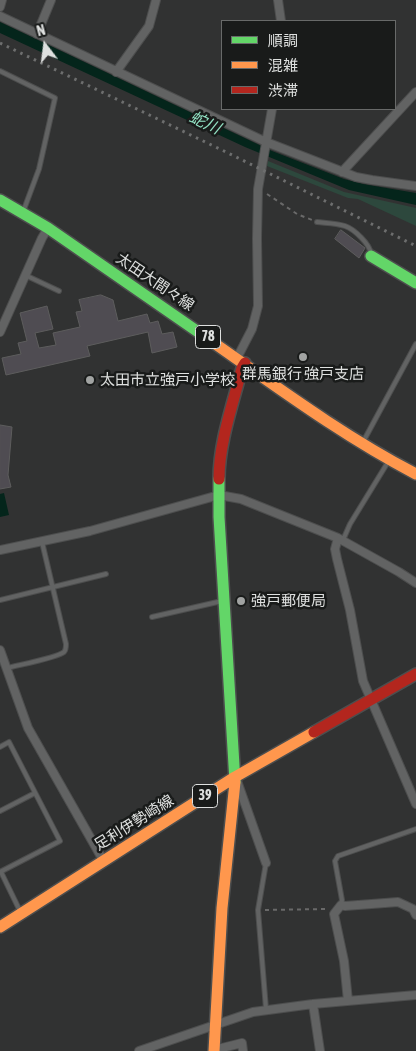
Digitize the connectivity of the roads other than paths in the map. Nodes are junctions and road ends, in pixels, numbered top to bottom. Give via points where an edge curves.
1 (2, 0) edge
2 (51, 0) edge
3 (156, 0) edge
4 (278, 0) edge
5 (0, 7) edge
6 (0, 16) edge
7 (281, 20) edge
8 (37, 34) junction
9 (0, 71) edge
10 (116, 72) junction
11 (416, 92) edge
12 (272, 110) edge
13 (266, 143) junction
14 (342, 172) junction
15 (416, 186) edge
16 (0, 200) edge
17 (23, 213) junction
18 (317, 222) road end
19 (48, 228) junction
20 (371, 256) joint
21 (25, 275) junction
22 (416, 283) edge
23 (59, 291) dead end
24 (0, 332) edge
25 (416, 344) edge
26 (241, 360) junction
27 (362, 444) junction
28 (389, 460) junction
29 (416, 474) edge
30 (219, 495) junction
31 (340, 539) junction
32 (42, 542) junction
33 (0, 550) edge
34 (106, 574) dead end
35 (416, 583) edge
36 (52, 587) junction
37 (0, 600) edge
38 (224, 601) junction
39 (152, 617) dead end
40 (0, 650) edge
41 (6, 668) junction
42 (416, 674) edge
43 (372, 700) junction
44 (0, 747) edge
45 (235, 777) junction
46 (35, 793) junction
47 (416, 804) edge
48 (0, 811) edge
49 (416, 829) edge
50 (103, 860) junction
51 (266, 863) joint
52 (0, 872) edge
53 (338, 908) junction
54 (21, 913) junction
55 (416, 915) edge
56 (0, 927) edge
57 (416, 995) edge
58 (348, 1001) junction
59 (313, 1004) junction
60 (266, 1010) junction
61 (215, 1024) junction
62 (214, 1050) edge
63 (139, 1051) edge
64 (243, 1051) edge
65 (320, 1051) edge

1 - 5 street
2 - 8 street
3 - 10 street via 149,26
4 - 7 street
6 - 8 street
8 - 10 street
9 - 17 lane via 55,98 39,169
10 - 13 street
11 - 14 street
12 - 13 street
13 - 14 street
13 - 26 street via 258,189 258,306
14 - 15 street
16 - 17 main road, 太田大間々線 / 78
17 - 19 main road, 太田大間々線 / 78
18 - 20 lane via 349,228 370,248
19 - 21 street
19 - 26 main road, 太田大間々線 / 78
20 - 22 main road
21 - 23 lane
21 - 24 street
25 - 27 lane
26 - 27 main road, 太田大間々線 / 78
26 - 30 main road via 242,368 219,469
27 - 28 main road, 太田大間々線 / 78
28 - 29 main road, 太田大間々線 / 78
28 - 31 lane
30 - 31 street via 241,499
30 - 32 street
30 - 38 main road
31 - 35 street
31 - 43 street via 335,549 363,681
32 - 33 street
32 - 36 lane
34 - 36 lane
36 - 37 lane
36 - 41 lane via 66,648 64,652
38 - 39 lane
38 - 45 main road
40 - 41 street
41 - 50 street via 28,728
42 - 43 main road, 足利伊勢崎線 / 39
43 - 45 main road, 足利伊勢崎線 / 39
43 - 47 street
44 - 46 lane via 9,742
45 - 50 main road, 足利伊勢崎線 / 39
45 - 51 street
45 - 61 main road
46 - 48 lane
46 - 52 lane via 60,841
49 - 53 lane via 338,856 335,861 342,900
50 - 54 main road, 足利伊勢崎線 / 39
51 - 60 lane via 258,910
52 - 54 lane
53 - 55 street via 398,902 413,909
53 - 58 street via 335,918
54 - 56 main road, 足利伊勢崎線 / 39
57 - 58 street
58 - 59 street
59 - 60 street
59 - 65 street
60 - 61 street
61 - 62 main road
61 - 63 street
62 - 64 street via 242,1043

